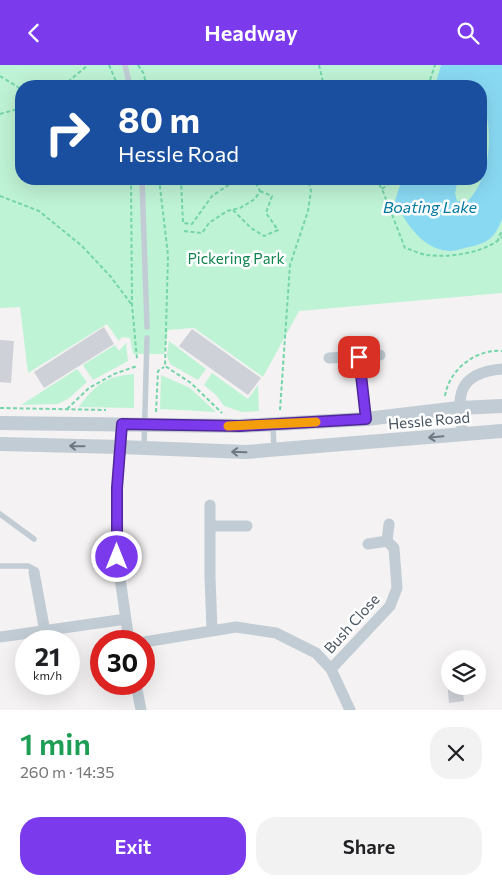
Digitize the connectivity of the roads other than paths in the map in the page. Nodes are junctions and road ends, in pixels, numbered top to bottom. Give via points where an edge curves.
1 (124, 65) edge
2 (128, 80) edge
3 (142, 185) edge
4 (147, 327) dead end
5 (147, 338) dead end
6 (380, 355) dead end
7 (359, 357) junction
8 (329, 358) dead end
9 (502, 369) edge
10 (502, 406) edge
11 (459, 408) junction
12 (276, 419) junction
13 (366, 419) junction
14 (0, 423) edge
15 (122, 424) junction
16 (145, 425) junction
17 (502, 431) edge
18 (463, 434) junction
19 (0, 444) edge
20 (120, 447) junction
21 (144, 448) junction
22 (274, 451) junction
23 (210, 505) dead end
24 (0, 514) edge
25 (389, 524) dead end
26 (211, 526) junction
27 (247, 526) dead end
28 (34, 539) dead end
29 (387, 541) junction
30 (368, 543) dead end
31 (0, 567) edge
32 (34, 572) joint
33 (126, 619) junction
34 (45, 630) edge
35 (52, 630) edge
36 (128, 630) edge
37 (212, 630) junction
38 (15, 635) edge
39 (0, 637) edge
40 (155, 640) edge
41 (331, 669) junction
42 (138, 695) edge
43 (141, 710) edge
44 (350, 710) edge

1 - 2 lane
3 - 4 lane
5 - 16 lane
6 - 7 street
7 - 8 street
7 - 13 street
9 - 11 street via 485,371 472,378 464,387
10 - 11 street, Hessle Road
11 - 13 street, Hessle Road
11 - 18 street
12 - 13 street, Hessle Road
12 - 16 street, Hessle Road via 240,426
12 - 22 lane
14 - 15 street, Hessle Road
15 - 16 street, Hessle Road
15 - 20 street
16 - 21 lane
17 - 18 street, Hessle Road
18 -> 22 street, Hessle Road
20 -> 19 street, Hessle Road
20 - 21 street, Hessle Road
20 - 33 street via 117,557
22 -> 21 street, Hessle Road
23 - 26 street
24 - 28 lane
25 - 29 street, Bush Close
26 - 27 street
26 - 37 street
29 - 30 street
29 - 41 street, Bush Close via 394,548 397,588 390,606
31 - 32 lane via 28,566
32 - 34 street
33 - 35 street
33 - 36 street
37 - 40 street
37 - 41 street via 236,627 276,633 316,653
38 - 39 street
41 - 44 street
42 - 43 street

